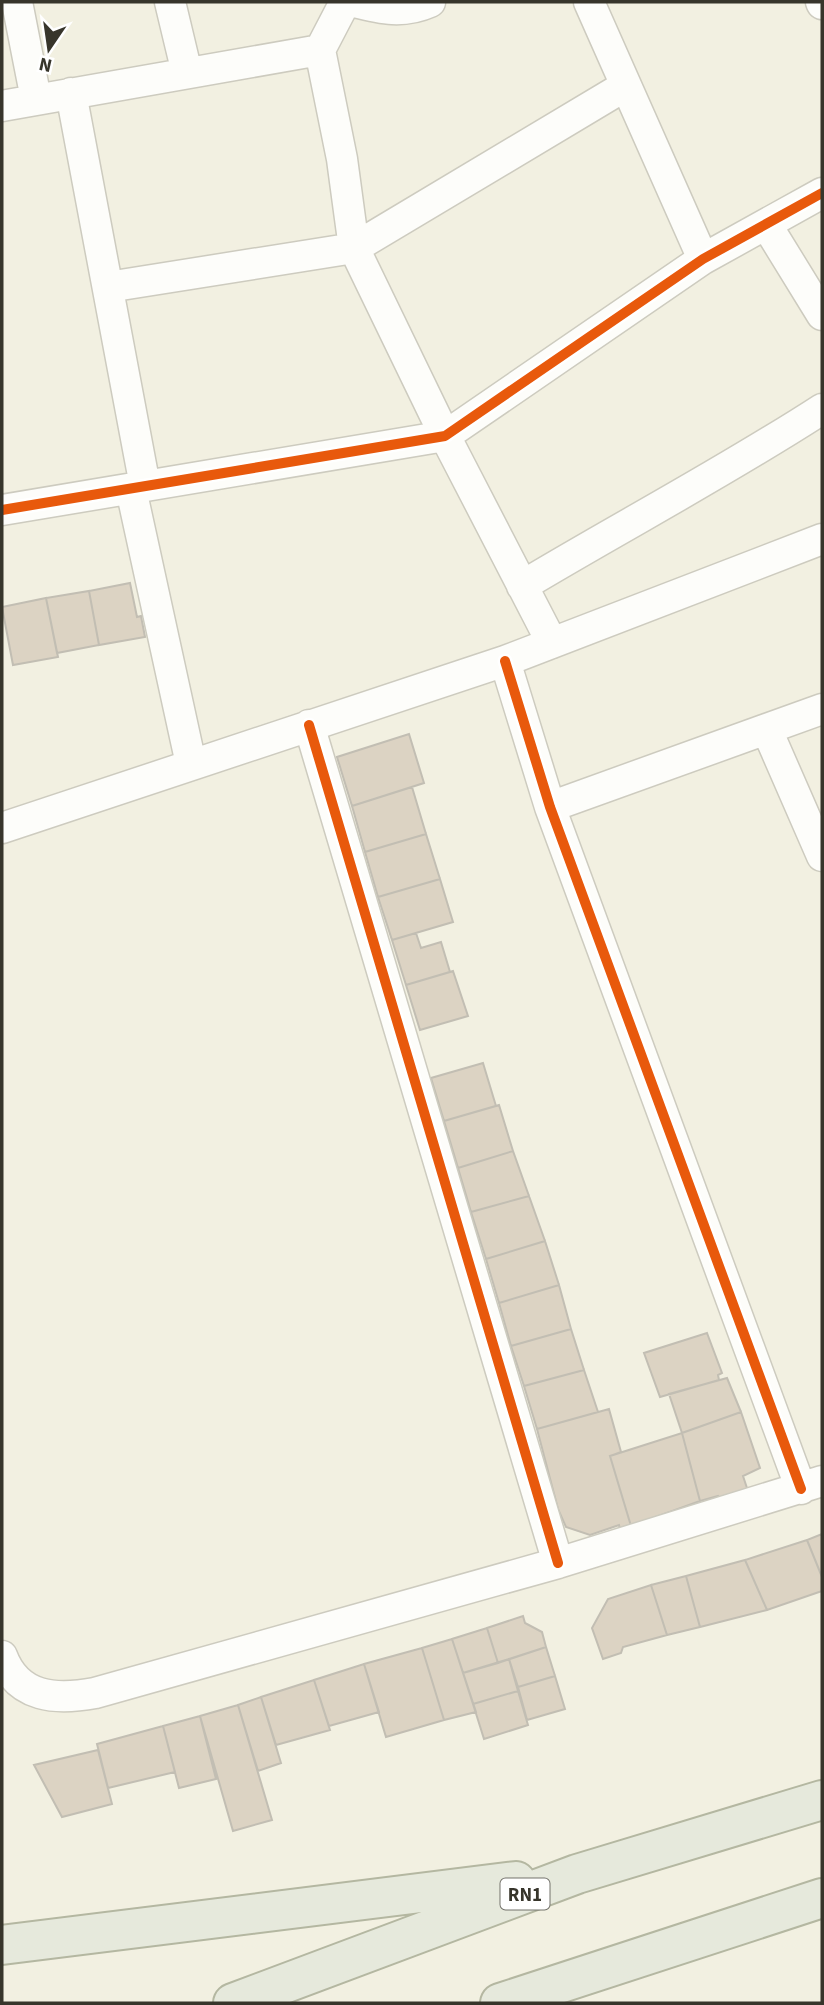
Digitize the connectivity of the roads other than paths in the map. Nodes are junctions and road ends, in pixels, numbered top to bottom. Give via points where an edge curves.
1 (17, 2) edge
2 (170, 2) edge
3 (345, 2) edge
4 (354, 2) edge
5 (430, 2) edge
6 (589, 2) edge
7 (320, 50) junction
8 (187, 73) junction
9 (625, 86) junction
10 (71, 93) junction
11 (36, 99) junction
12 (2, 106) edge
13 (822, 193) edge
14 (766, 224) junction
15 (354, 248) junction
16 (703, 259) junction
17 (108, 287) junction
18 (822, 315) edge
19 (822, 409) edge
20 (445, 436) junction
21 (138, 487) junction
22 (2, 510) edge
23 (822, 540) edge
24 (522, 586) junction
25 (552, 643) junction
26 (505, 661) junction
27 (822, 709) edge
28 (309, 725) junction
29 (767, 730) junction
30 (191, 764) junction
31 (550, 807) junction
32 (2, 828) edge
33 (822, 856) edge
34 (811, 1485) edge
35 (558, 1563) junction
36 (2, 1656) edge
37 (822, 1800) edge
38 (577, 1874) junction
39 (822, 1898) edge
40 (2, 1945) edge
41 (553, 1985) junction
42 (233, 2003) edge
43 (500, 2003) edge
44 (516, 2003) edge

1 - 11 street
2 - 8 street
3 - 7 street
4 - 5 street via 388,10 412,10
6 - 9 street
7 - 8 street
7 - 15 street
8 - 10 street
9 - 15 street
9 - 16 street
10 - 11 street
10 - 17 street
11 - 12 street
13 - 14 street
14 - 16 street
14 - 18 street
15 - 17 street
15 - 20 street
16 - 20 street
17 - 21 street
19 - 24 street
20 - 21 street
20 - 24 street
21 - 22 street
21 - 30 street
23 - 25 street
24 - 25 street
25 - 26 street
26 - 28 street
26 - 31 street
27 - 29 street
28 - 30 street
28 - 35 street
29 - 31 street
29 - 33 street
30 - 32 street
31 - 34 street
34 - 35 street
35 - 36 street via 69,1698 46,1696 26,1686
37 - 38 highway, RN1
38 - 40 highway
38 - 42 highway, RN1
39 - 41 highway
41 - 43 highway
41 - 44 highway

